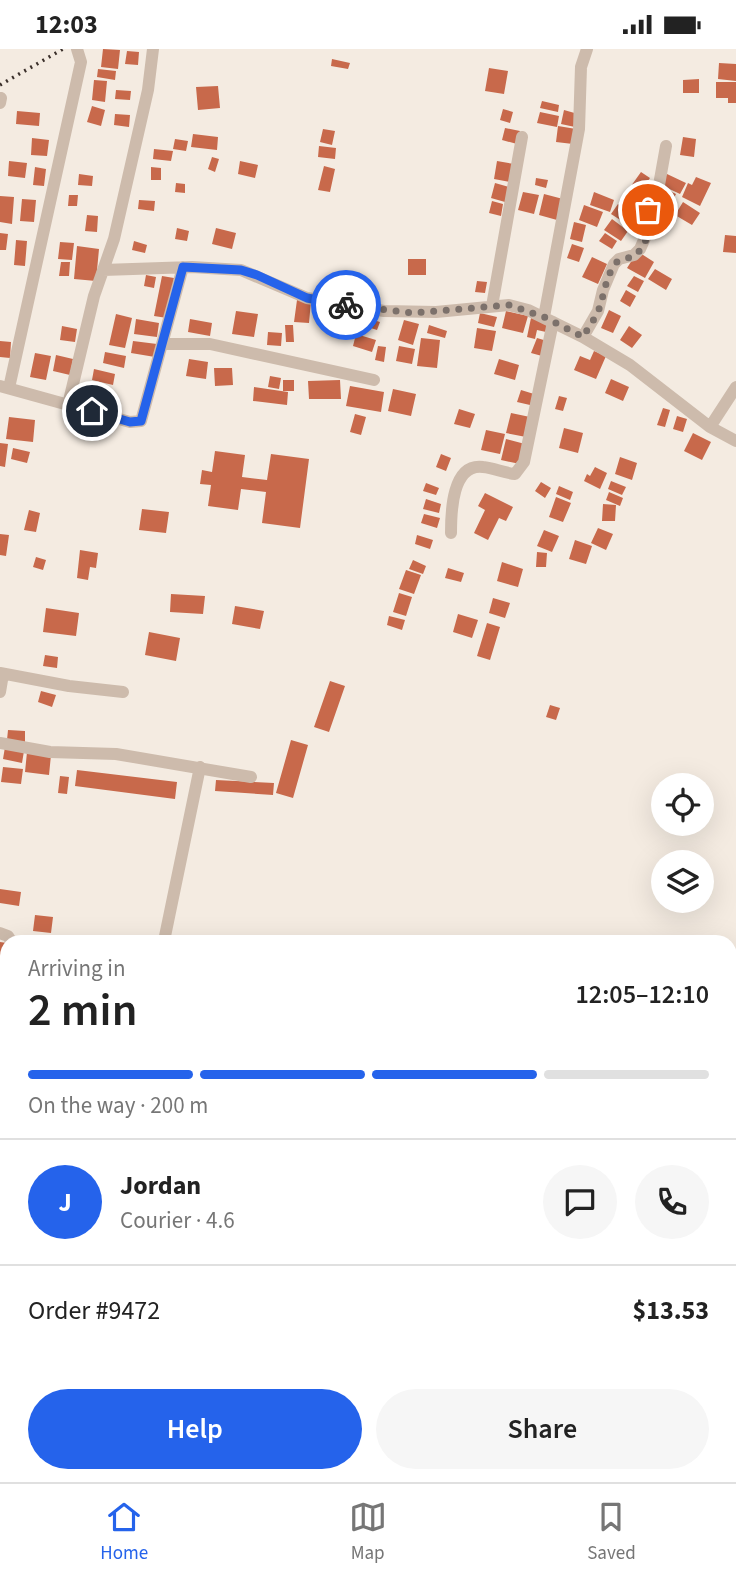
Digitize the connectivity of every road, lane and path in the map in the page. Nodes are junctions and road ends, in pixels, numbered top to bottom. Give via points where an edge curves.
1 (77, 49) edge
2 (153, 49) edge
3 (587, 49) edge
4 (522, 137) dead end
5 (666, 146) dead end
6 (183, 267) junction
7 (103, 270) junction
8 (492, 306) junction
9 (549, 319) junction
10 (583, 337) junction
11 (162, 344) junction
12 (374, 380) dead end
13 (4, 387) edge
14 (736, 387) edge
15 (68, 405) junction
16 (710, 427) junction
17 (736, 441) edge
18 (451, 533) dead end
19 (2, 673) edge
20 (0, 692) edge
21 (123, 692) dead end
22 (0, 743) edge
23 (200, 767) junction
24 (251, 777) dead end
25 (165, 935) edge

1 - 13 street via 81,62
2 - 7 street via 135,151
3 - 9 street
4 - 8 street
5 - 10 street via 659,185 648,203 645,239 634,255 614,264 598,311
6 - 7 street
6 - 8 street via 241,270 307,298 384,311
6 - 11 street
7 - 15 street
8 - 9 street via 509,305
9 - 10 street
9 - 18 street via 524,462 515,474 484,467 463,472
10 - 16 street via 630,365
11 - 12 street via 209,344
11 - 15 street via 141,421
13 - 15 street
14 - 16 street
16 - 17 street
19 - 20 street
19 - 21 street
22 - 23 street
23 - 24 street
23 - 25 street

